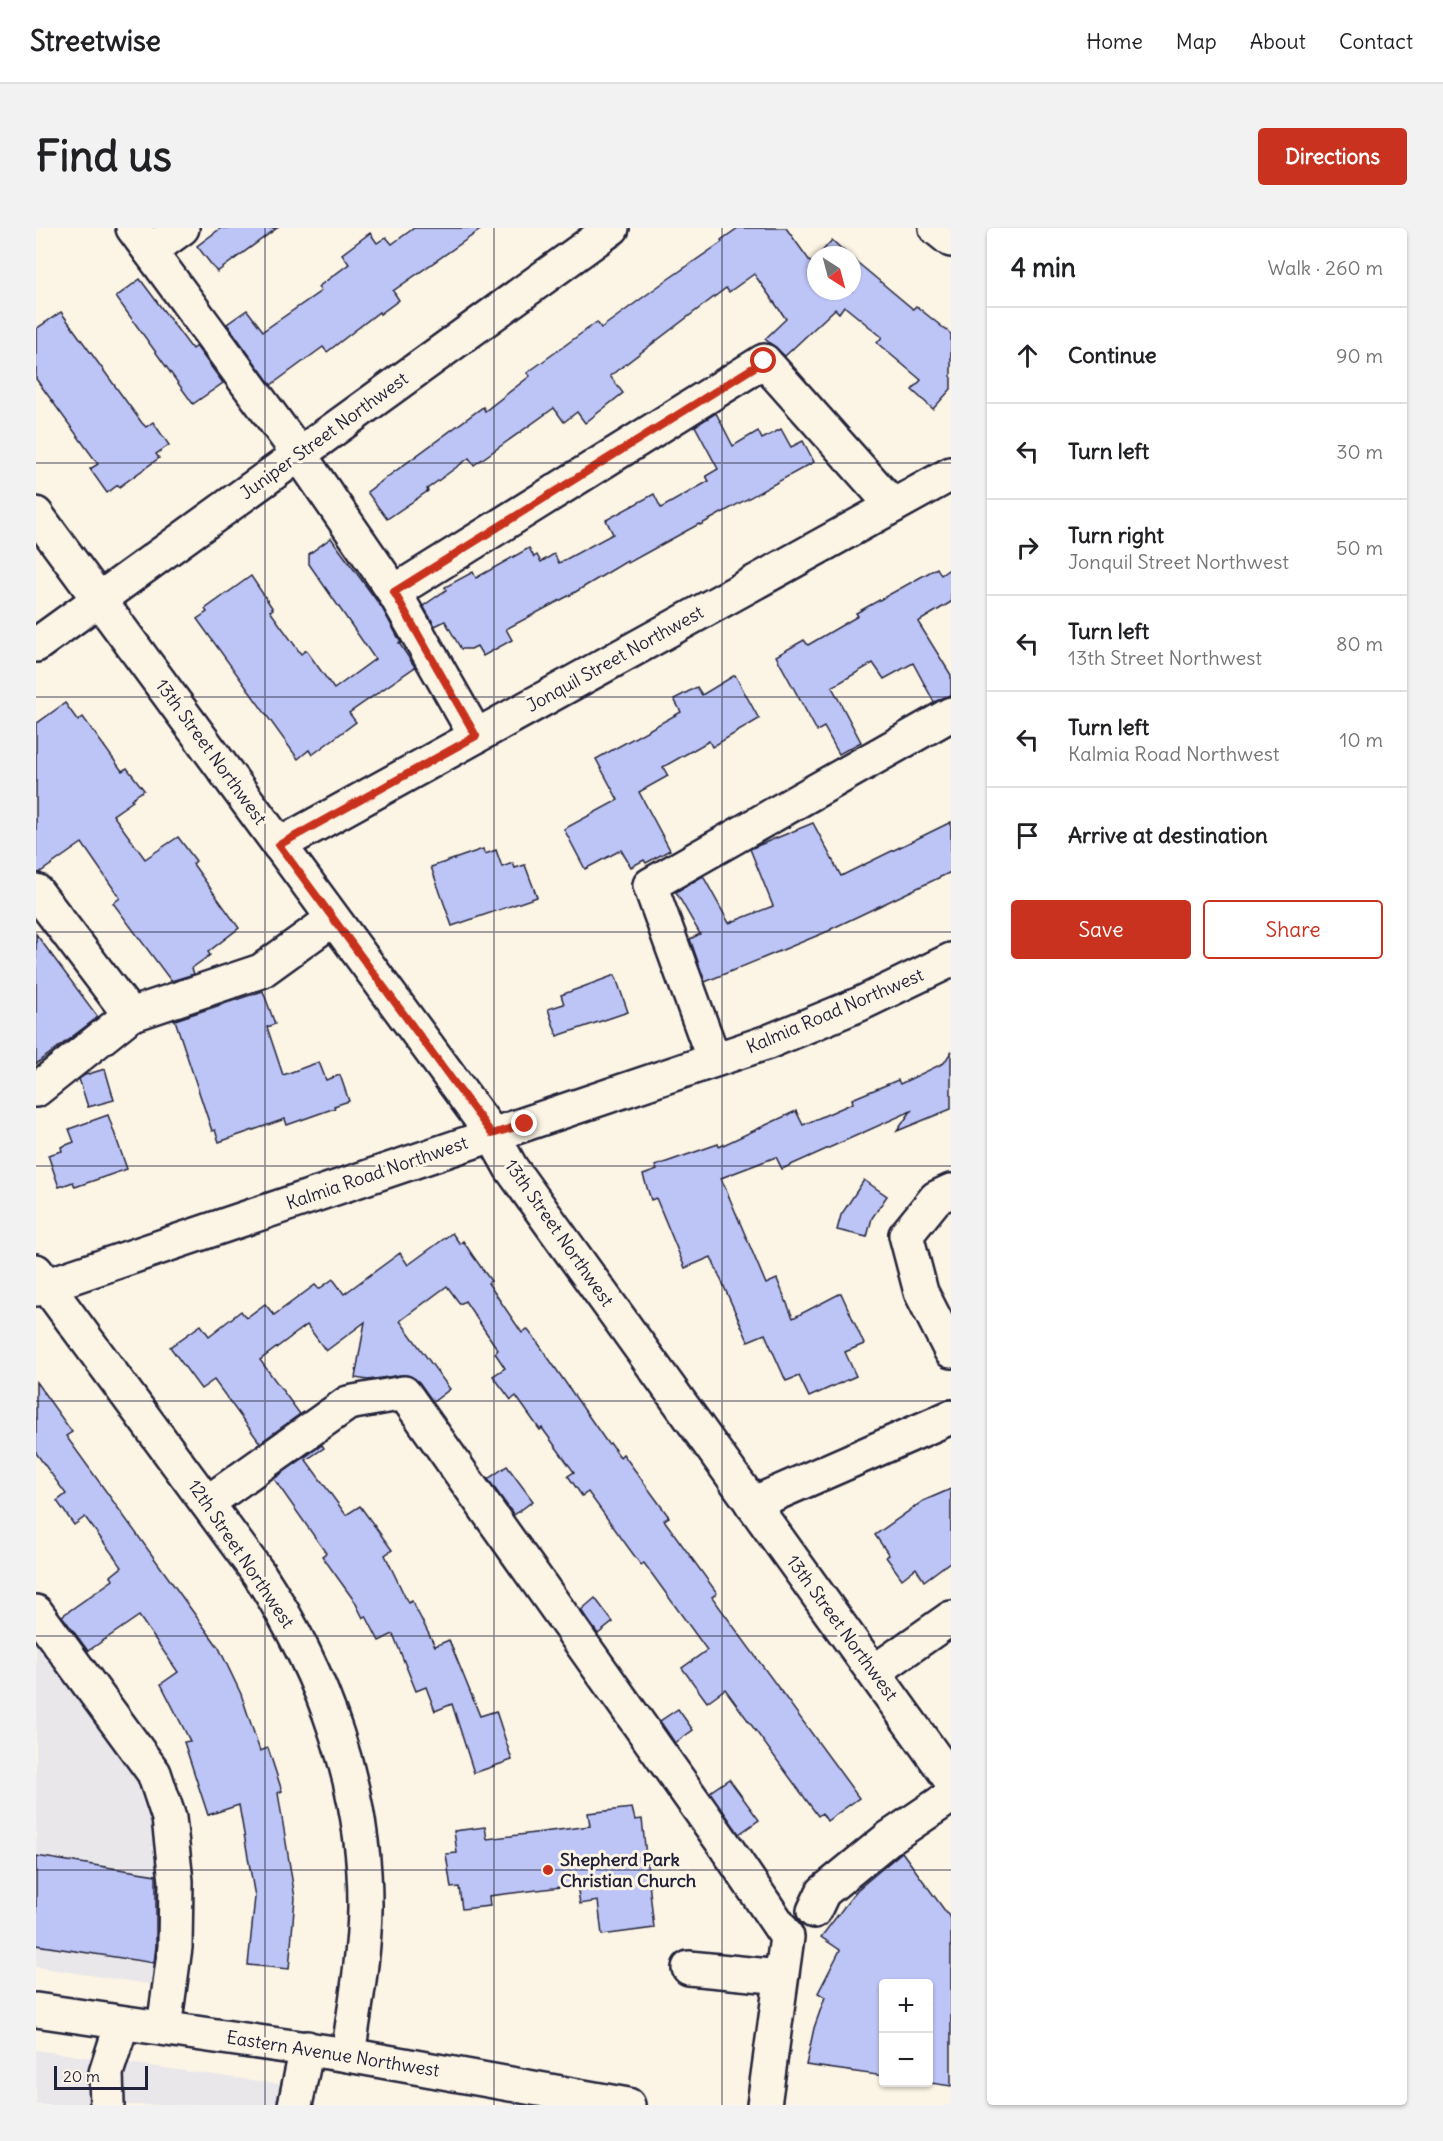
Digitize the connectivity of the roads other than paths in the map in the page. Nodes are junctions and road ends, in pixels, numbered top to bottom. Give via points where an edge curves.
1 (182, 228) edge
2 (612, 228) edge
3 (936, 228) edge
4 (142, 240) edge
5 (951, 240) edge
6 (299, 454) junction
7 (951, 474) edge
8 (892, 506) junction
9 (36, 514) edge
10 (394, 592) junction
11 (99, 600) junction
12 (36, 645) edge
13 (951, 714) edge
14 (476, 736) junction
15 (279, 845) junction
16 (36, 891) edge
17 (333, 919) junction
18 (951, 960) edge
19 (130, 1015) junction
20 (714, 1060) junction
21 (36, 1090) edge
22 (492, 1134) junction
23 (951, 1191) edge
24 (40, 1282) edge
25 (951, 1351) edge
26 (951, 1417) edge
27 (207, 1503) junction
28 (752, 1504) junction
29 (36, 1612) edge
30 (951, 1618) edge
31 (874, 1671) junction
32 (951, 1780) edge
33 (951, 1796) edge
34 (814, 1911) dead end
35 (689, 1968) dead end
36 (782, 1977) junction
37 (36, 2010) edge
38 (122, 2023) junction
39 (164, 2028) junction
40 (307, 2049) junction
41 (348, 2055) junction
42 (524, 2095) edge
43 (107, 2105) edge
44 (295, 2105) edge
45 (628, 2105) edge
46 (764, 2105) edge

1 - 4 street
2 - 6 street, Juniper Street Northwest
3 - 5 street
4 - 6 street
6 - 10 street
6 - 11 street, Juniper Street Northwest
7 - 8 street, Jonquil Street Northwest
8 - 10 street via 764,361
8 - 14 street, Jonquil Street Northwest
9 - 11 street, 13th Street Northwest
10 - 14 street
11 - 12 street, Juniper Street Northwest
11 - 15 street, 13th Street Northwest
13 - 20 street via 650,885
14 - 15 street, Jonquil Street Northwest
15 - 17 street, 13th Street Northwest
16 - 19 street
17 - 19 street via 261,971
17 - 22 street, 13th Street Northwest
18 - 20 street, Kalmia Road Northwest via 860,1004
19 - 21 street
20 - 22 street, Kalmia Road Northwest
22 - 24 street, Kalmia Road Northwest
22 - 28 street, 13th Street Northwest via 511,1168
23 - 25 street via 936,1198 906,1235 921,1292
24 - 27 street, 12th Street Northwest
26 - 28 street
27 - 36 street via 348,1403 404,1393 787,1937
27 - 41 street, 12th Street Northwest via 289,1623 322,1692 347,1770 360,1840 365,1910
28 - 31 street, 13th Street Northwest
29 - 39 street via 154,1773 169,1818 176,1881 175,1947
30 - 31 street
31 - 32 street, 13th Street Northwest
33 - 34 street via 889,1838 824,1892
35 - 36 street
36 - 46 street
37 - 38 street, Eastern Avenue Northwest
38 - 39 street, Eastern Avenue Northwest
38 - 43 street via 106,2073
39 - 40 street, Eastern Avenue Northwest
40 - 41 street, Eastern Avenue Northwest
40 - 44 street
41 - 42 street, Eastern Avenue Northwest
42 - 45 street, Eastern Avenue Northwest

